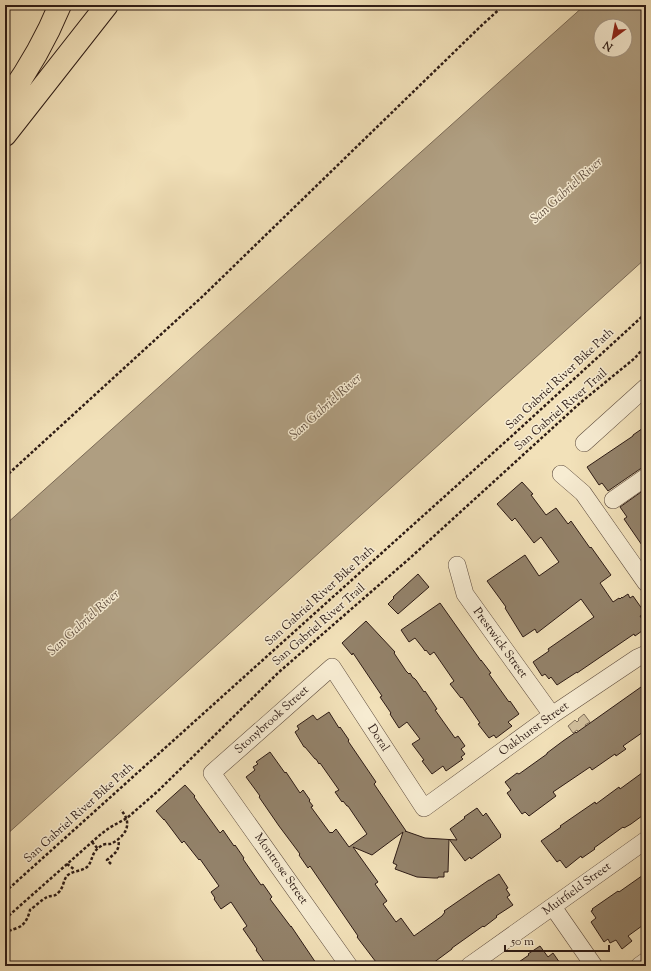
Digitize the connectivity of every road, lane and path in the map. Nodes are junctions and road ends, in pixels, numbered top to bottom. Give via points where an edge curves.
1 (60, 5) edge
2 (94, 5) edge
3 (107, 5) edge
4 (504, 5) edge
5 (74, 46) junction
6 (6, 100) edge
7 (5, 135) edge
8 (646, 313) edge
9 (646, 345) edge
10 (646, 387) edge
11 (584, 443) dead end
12 (561, 474) dead end
13 (5, 477) edge
14 (646, 477) edge
15 (613, 500) dead end
16 (458, 565) dead end
17 (646, 583) edge
18 (646, 654) edge
19 (332, 667) joint
20 (552, 715) junction
21 (212, 773) joint
22 (424, 808) joint
23 (122, 810) dead end
24 (127, 818) junction
25 (118, 839) junction
26 (646, 840) edge
27 (92, 842) junction
28 (98, 849) junction
29 (67, 864) junction
30 (111, 864) dead end
31 (76, 871) junction
32 (5, 892) edge
33 (553, 907) junction
34 (5, 919) edge
35 (5, 934) edge
36 (646, 961) edge
37 (349, 966) edge
38 (469, 966) edge
39 (594, 966) edge
40 (639, 966) edge

1 - 6 highway via 41,44
2 - 5 street
3 - 5 highway
4 - 13 path via 203,296
5 - 7 highway
8 - 32 path, San Gabriel River Bike Path
9 - 24 path, San Gabriel River Trail via 635,358 580,403 410,558 279,672 158,791
10 - 11 street
12 - 17 street via 583,493
14 - 15 street
16 - 20 street, Prestwick Street via 465,594
18 - 20 street, Oakhurst Street
19 - 21 street, Stonybrook Street
19 - 22 street, Doral
20 - 22 street, Oakhurst Street
21 - 37 street, Montrose Street
23 - 24 path
24 - 25 path via 126,830
24 - 27 path, San Gabriel River Trail
25 - 28 path
25 - 30 path via 118,849 107,860
26 - 33 street, Muirfield Street
27 - 28 path
27 - 29 path, San Gabriel River Trail
28 - 31 path via 88,866
29 - 31 path
29 - 34 path, San Gabriel River Trail
31 - 35 path via 65,878 59,893 52,897 48,896 30,910 22,926
33 - 38 street, Muirfield Street
33 - 39 street
36 - 40 street

